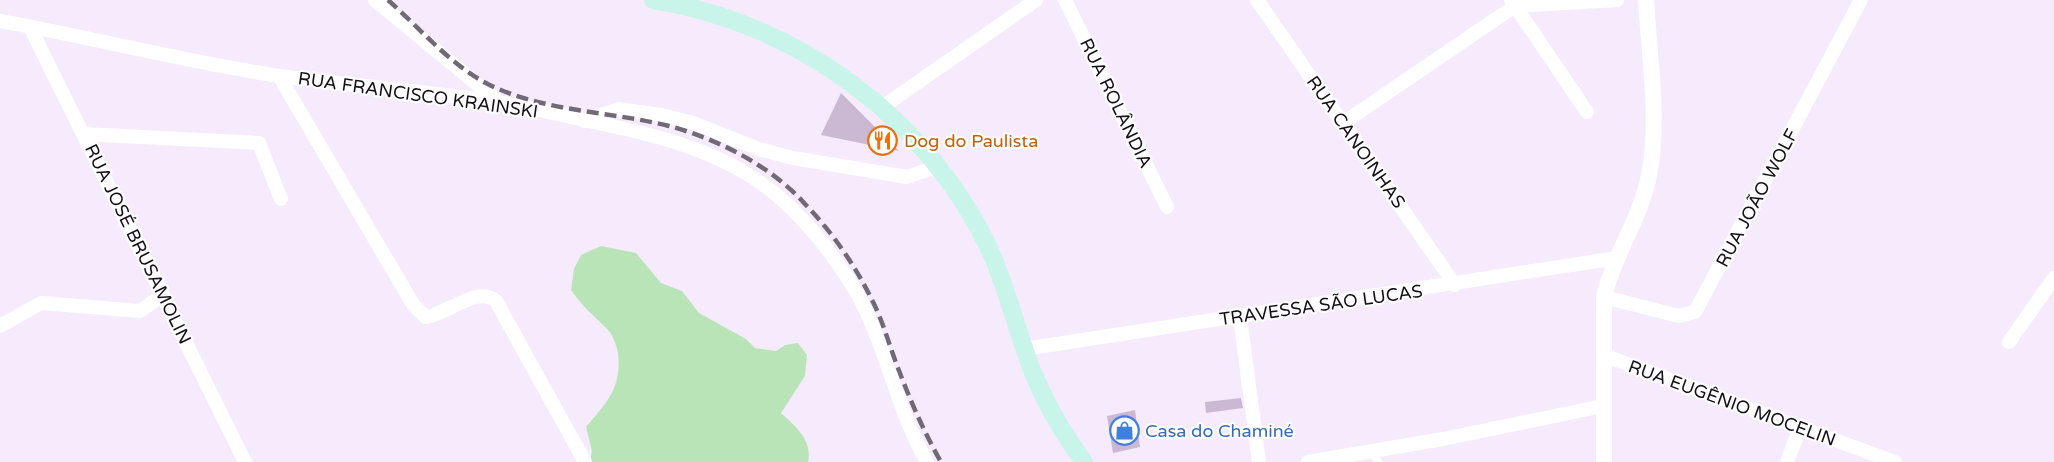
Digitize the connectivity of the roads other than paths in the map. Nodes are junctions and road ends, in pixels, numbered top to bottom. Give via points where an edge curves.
1 (375, 0) edge
2 (653, 0) edge
3 (1036, 0) edge
4 (1065, 0) edge
5 (1257, 0) edge
6 (1617, 0) edge
7 (1646, 0) edge
8 (1861, 0) edge
9 (1513, 3) edge
10 (0, 21) edge
11 (30, 27) junction
12 (279, 76) junction
13 (499, 102) junction
14 (881, 108) junction
15 (1587, 112) dead end
16 (585, 121) junction
17 (1343, 123) junction
18 (83, 134) junction
19 (936, 167) junction
20 (281, 199) dead end
21 (1167, 207) dead end
22 (1617, 258) junction
23 (2054, 278) edge
24 (1455, 285) junction
25 (163, 295) junction
26 (1604, 297) junction
27 (1240, 316) junction
28 (0, 326) edge
29 (2009, 342) dead end
30 (1024, 349) junction
31 (1603, 355) junction
32 (1604, 406) junction
33 (1800, 428) junction
34 (1375, 457) edge
35 (245, 462) edge
36 (585, 462) edge
37 (927, 462) edge
38 (1084, 462) edge
39 (1259, 462) edge
40 (1308, 462) edge
41 (1604, 462) edge
42 (1787, 462) edge
43 (1895, 462) edge

1 - 13 street
2 - 14 main road via 758,30 839,74
3 - 14 street
4 - 21 street, RUA ROLÂNDIA
5 - 17 street, RUA CANOINHAS
6 - 9 street
7 - 22 street via 1653,122 1649,174
8 - 26 street, RUA JOÃO WOLF via 1695,312 1679,316
9 - 15 street
9 - 17 street
10 - 11 street, RUA FRANCISCO KRAINSKI
11 - 12 street, RUA FRANCISCO KRAINSKI
11 - 18 street, RUA JOSÉ BRUSAMOLIN
12 - 13 street, RUA FRANCISCO KRAINSKI
12 - 36 street via 414,306 426,317 481,294 496,301
13 - 16 street, RUA FRANCISCO KRAINSKI
14 - 19 main road
16 - 19 street via 618,109 662,114 793,158 907,177
16 - 37 street, RUA FRANCISCO KRAINSKI via 675,142 725,160 771,189 792,209 830,253 859,297 908,424
17 - 24 street, RUA CANOINHAS
18 - 20 street via 260,143
18 - 25 street, RUA JOSÉ BRUSAMOLIN
19 - 30 main road via 967,210 991,254
22 - 24 street, TRAVESSA SÃO LUCAS
22 - 26 street
23 - 29 street
24 - 27 street, TRAVESSA SÃO LUCAS
25 - 28 street via 140,311 41,303
25 - 35 street, RUA JOSÉ BRUSAMOLIN
26 - 31 street
27 - 30 street, TRAVESSA SÃO LUCAS
27 - 39 street
30 - 38 main road via 1045,400
31 - 32 street
31 - 33 street, RUA EUGÊNIO MOCELIN
32 - 34 street
32 - 41 street
33 - 42 street
33 - 43 street, RUA EUGÊNIO MOCELIN
34 - 40 street

